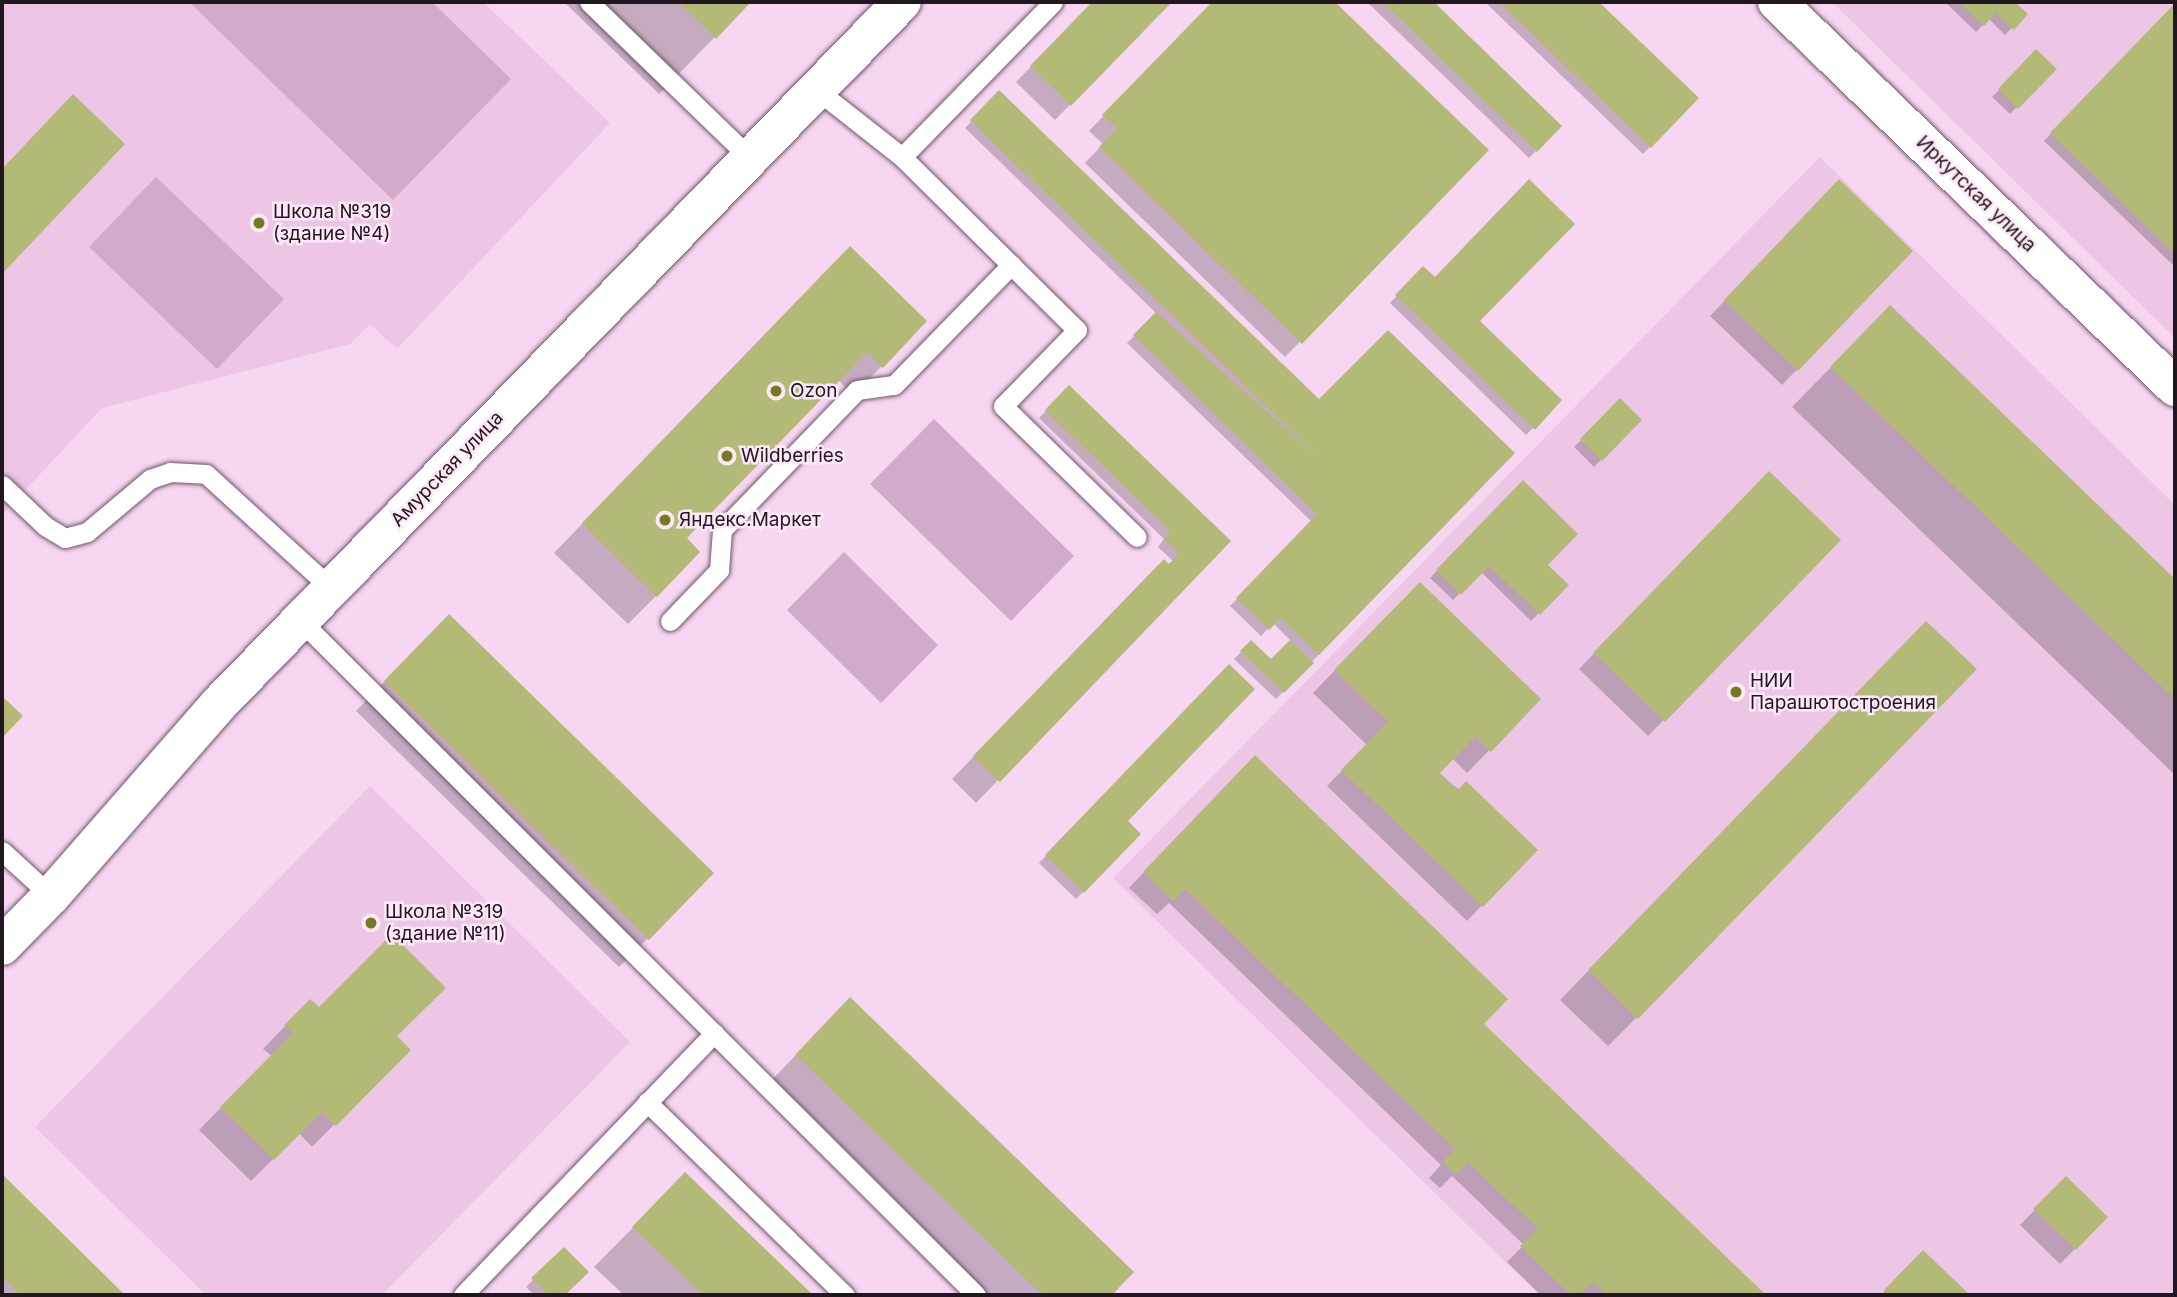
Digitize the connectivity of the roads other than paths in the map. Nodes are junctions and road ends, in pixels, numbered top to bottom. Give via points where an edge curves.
1 (589, 2) edge
2 (902, 2) edge
3 (1053, 2) edge
4 (1777, 2) edge
5 (817, 90) junction
6 (902, 157) junction
7 (751, 159) junction
8 (1011, 265) junction
9 (2175, 387) edge
10 (2, 485) edge
11 (1137, 537) dead end
12 (331, 588) junction
13 (300, 620) junction
14 (670, 621) dead end
15 (2, 851) edge
16 (51, 896) junction
17 (2, 946) edge
18 (714, 1034) junction
19 (647, 1101) junction
20 (463, 1295) edge
21 (845, 1295) edge
22 (976, 1295) edge

1 - 7 lane
2 - 5 street, Амурская улица
3 - 6 lane
4 - 9 street, Иркутская улица
5 - 6 lane
5 - 7 street, Амурская улица
6 - 8 lane
7 - 12 street, Амурская улица
8 - 11 lane via 1077,330 1003,405
8 - 14 lane via 894,384 858,390 722,530 719,570
10 - 12 lane via 45,526 65,538 88,532 150,480 170,472 205,474
12 - 13 street, Амурская улица
13 - 16 street, Амурская улица via 219,704
13 - 18 lane
15 - 16 lane
16 - 17 street, Амурская улица
18 - 19 lane
18 - 22 lane
19 - 20 lane
19 - 21 lane

